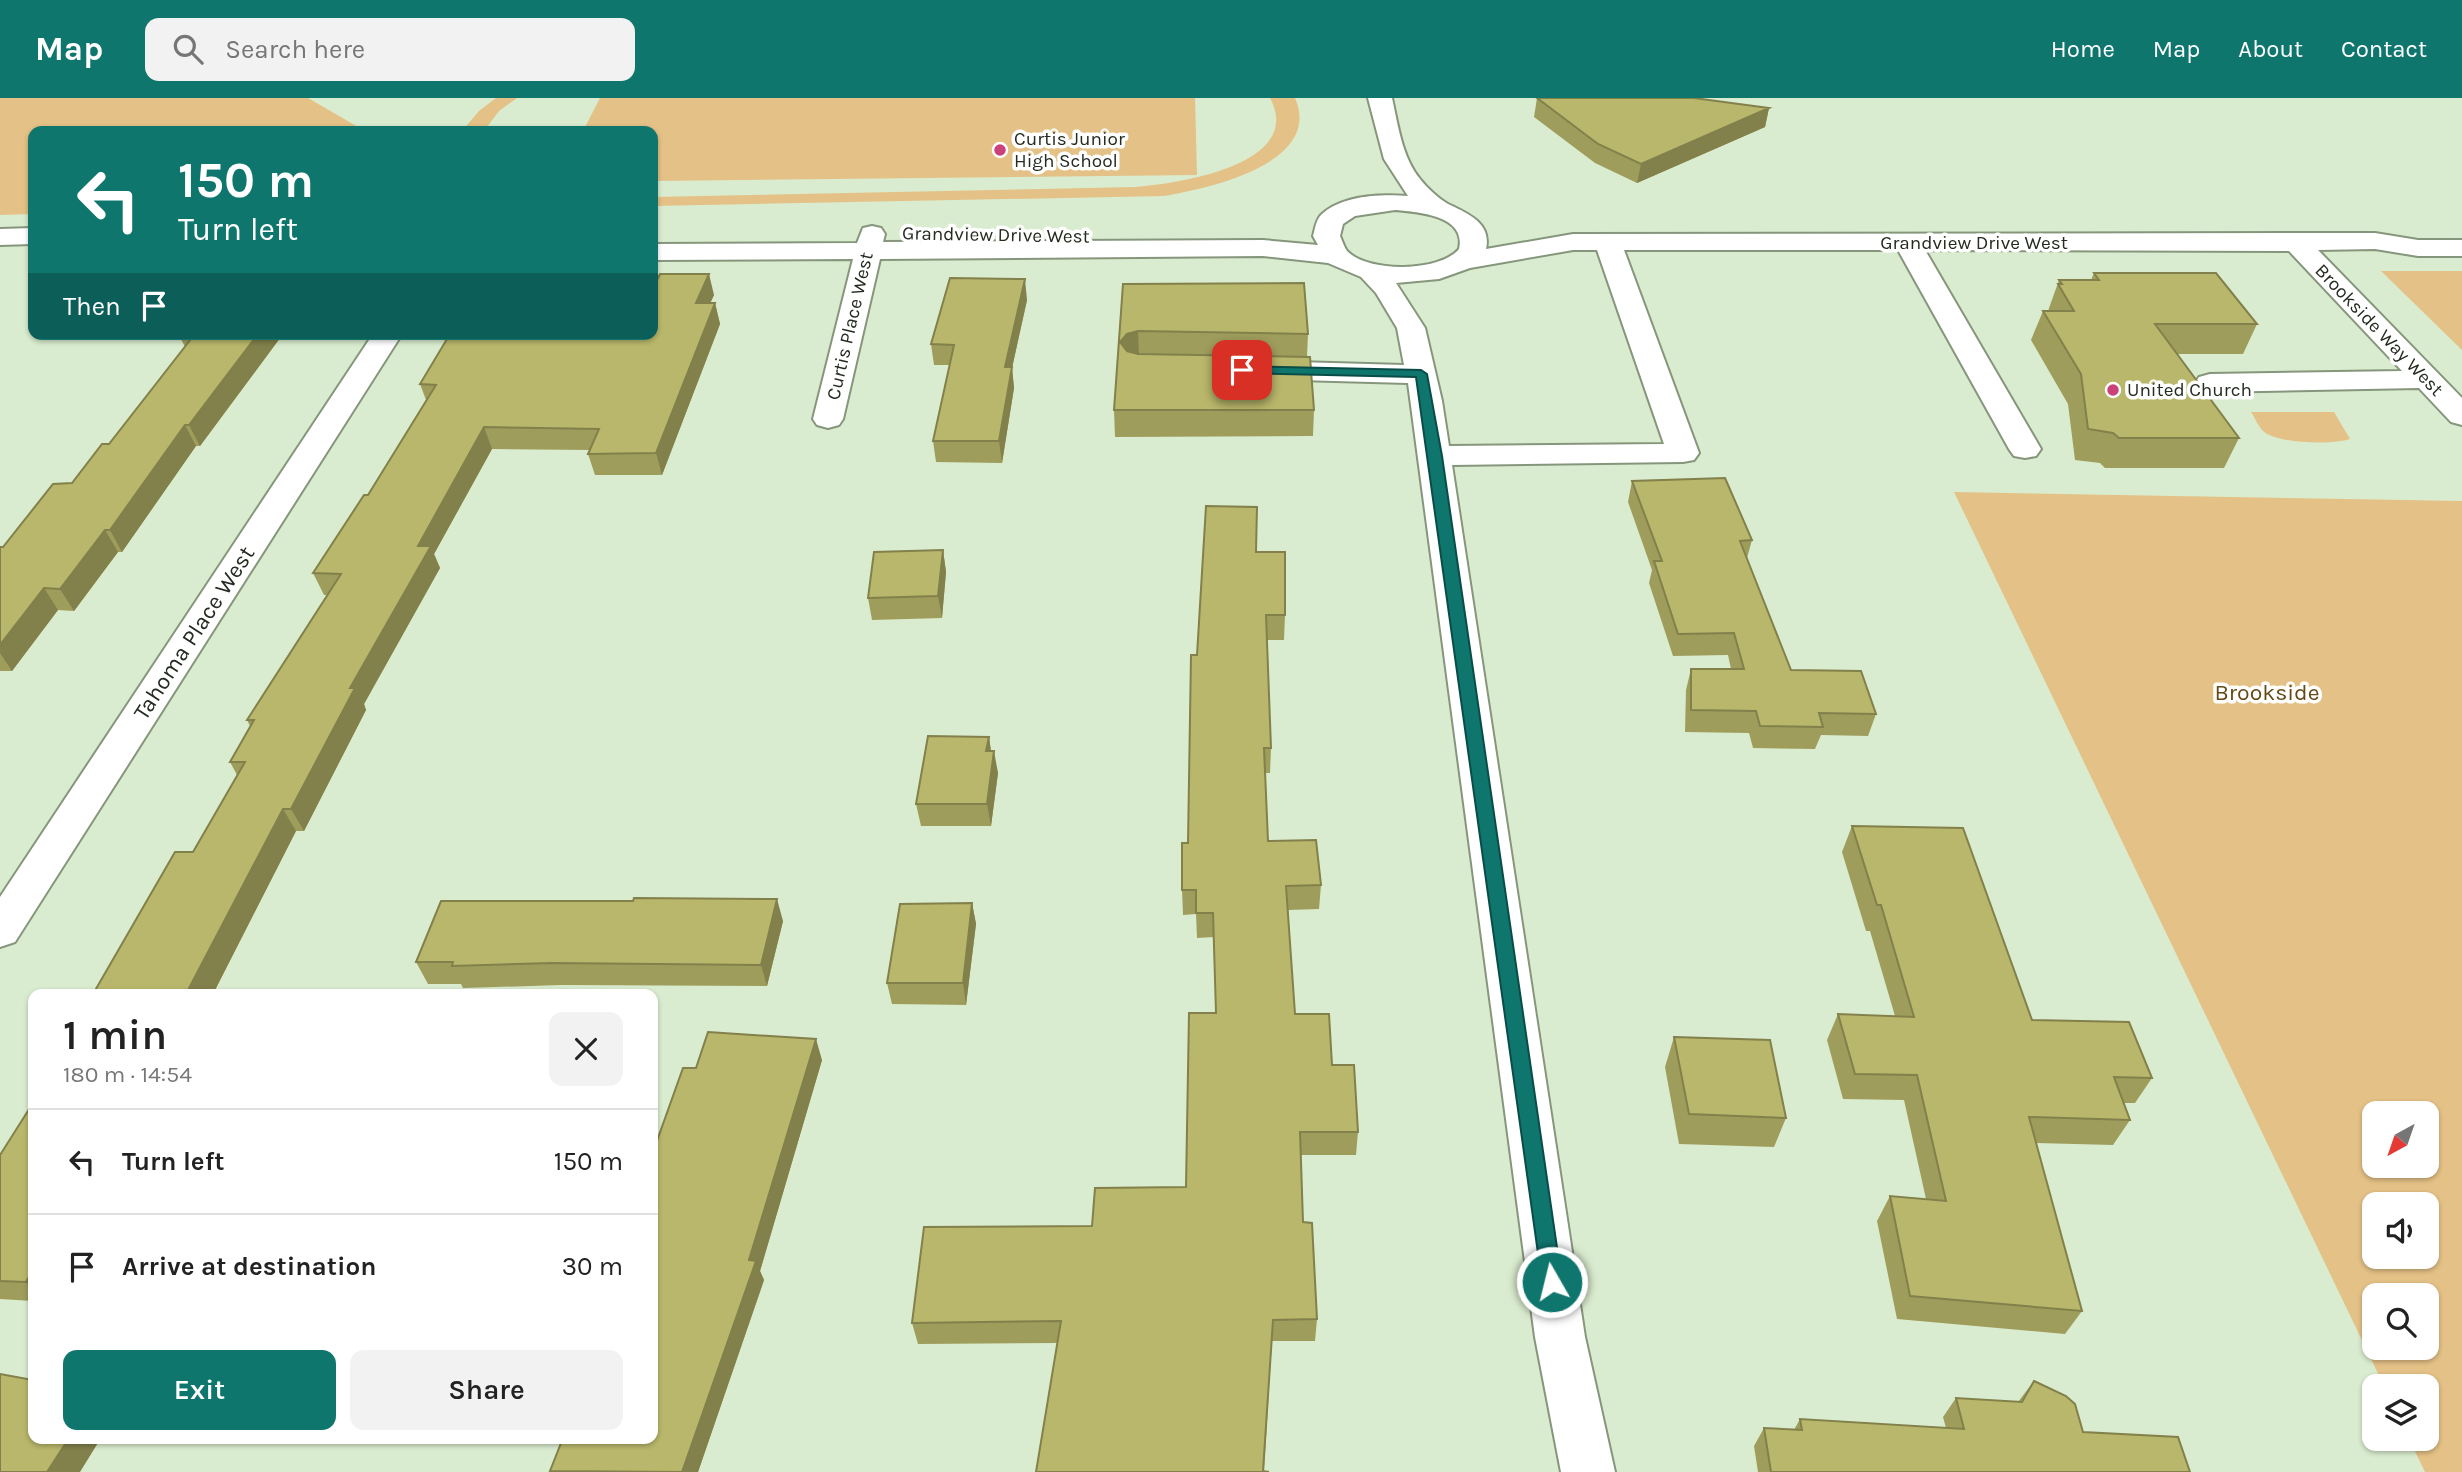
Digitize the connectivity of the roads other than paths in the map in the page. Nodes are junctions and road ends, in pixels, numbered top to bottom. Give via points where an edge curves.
1 (1380, 98) edge
2 (1393, 157) junction
3 (1436, 207) junction
4 (1349, 210) junction
5 (1462, 220) junction
6 (2462, 231) edge
7 (658, 235) edge
8 (28, 236) edge
9 (0, 237) edge
10 (2375, 241) junction
11 (1573, 242) junction
12 (1608, 242) junction
13 (870, 243) junction
14 (1907, 243) junction
15 (2296, 243) junction
16 (2462, 248) edge
17 (0, 252) edge
18 (28, 252) edge
19 (658, 252) edge
20 (1337, 257) junction
21 (1456, 264) junction
22 (1371, 271) junction
23 (1411, 327) junction
24 (384, 340) edge
25 (1233, 370) edge
26 (1421, 374) junction
27 (2426, 379) junction
28 (2210, 383) dead end
29 (2461, 413) edge
30 (828, 419) dead end
31 (2025, 449) dead end
32 (1435, 456) junction
33 (0, 931) edge
34 (1588, 1472) edge

1 - 2 street
2 - 3 street via 1418,195
2 - 4 street via 1377,186
3 - 4 street, Grandview Drive West via 1385,201
3 - 5 street, Grandview Drive West
4 - 13 street, Grandview Drive West via 1262,232
4 - 20 street via 1326,228 1326,243
5 - 11 street, Grandview Drive West
5 - 21 street via 1475,241 1472,251
6 - 10 street, Grandview Drive West via 2407,231
7 - 13 street, Grandview Drive West
8 - 9 street
10 - 15 street, Grandview Drive West
10 - 16 street, Grandview Drive West via 2418,248
11 - 12 street, Grandview Drive West
11 - 21 street, Grandview Drive West
12 - 14 street, Grandview Drive West
12 - 32 street via 1683,453
13 - 19 street, Grandview Drive West
13 - 20 street, Grandview Drive West via 1264,248
13 - 30 street, Curtis Place West
14 - 15 street, Grandview Drive West
14 - 31 street
15 - 27 street, Brookside Way West
17 - 18 street
20 - 22 street, Grandview Drive West
21 - 22 street, Grandview Drive West via 1427,274
21 - 23 street via 1420,302
22 - 23 street
23 - 26 street
24 - 33 street, Tahoma Place West
25 - 26 street
26 - 32 street
27 - 28 street
27 - 29 street, Brookside Way West
32 - 34 street via 1560,1336

